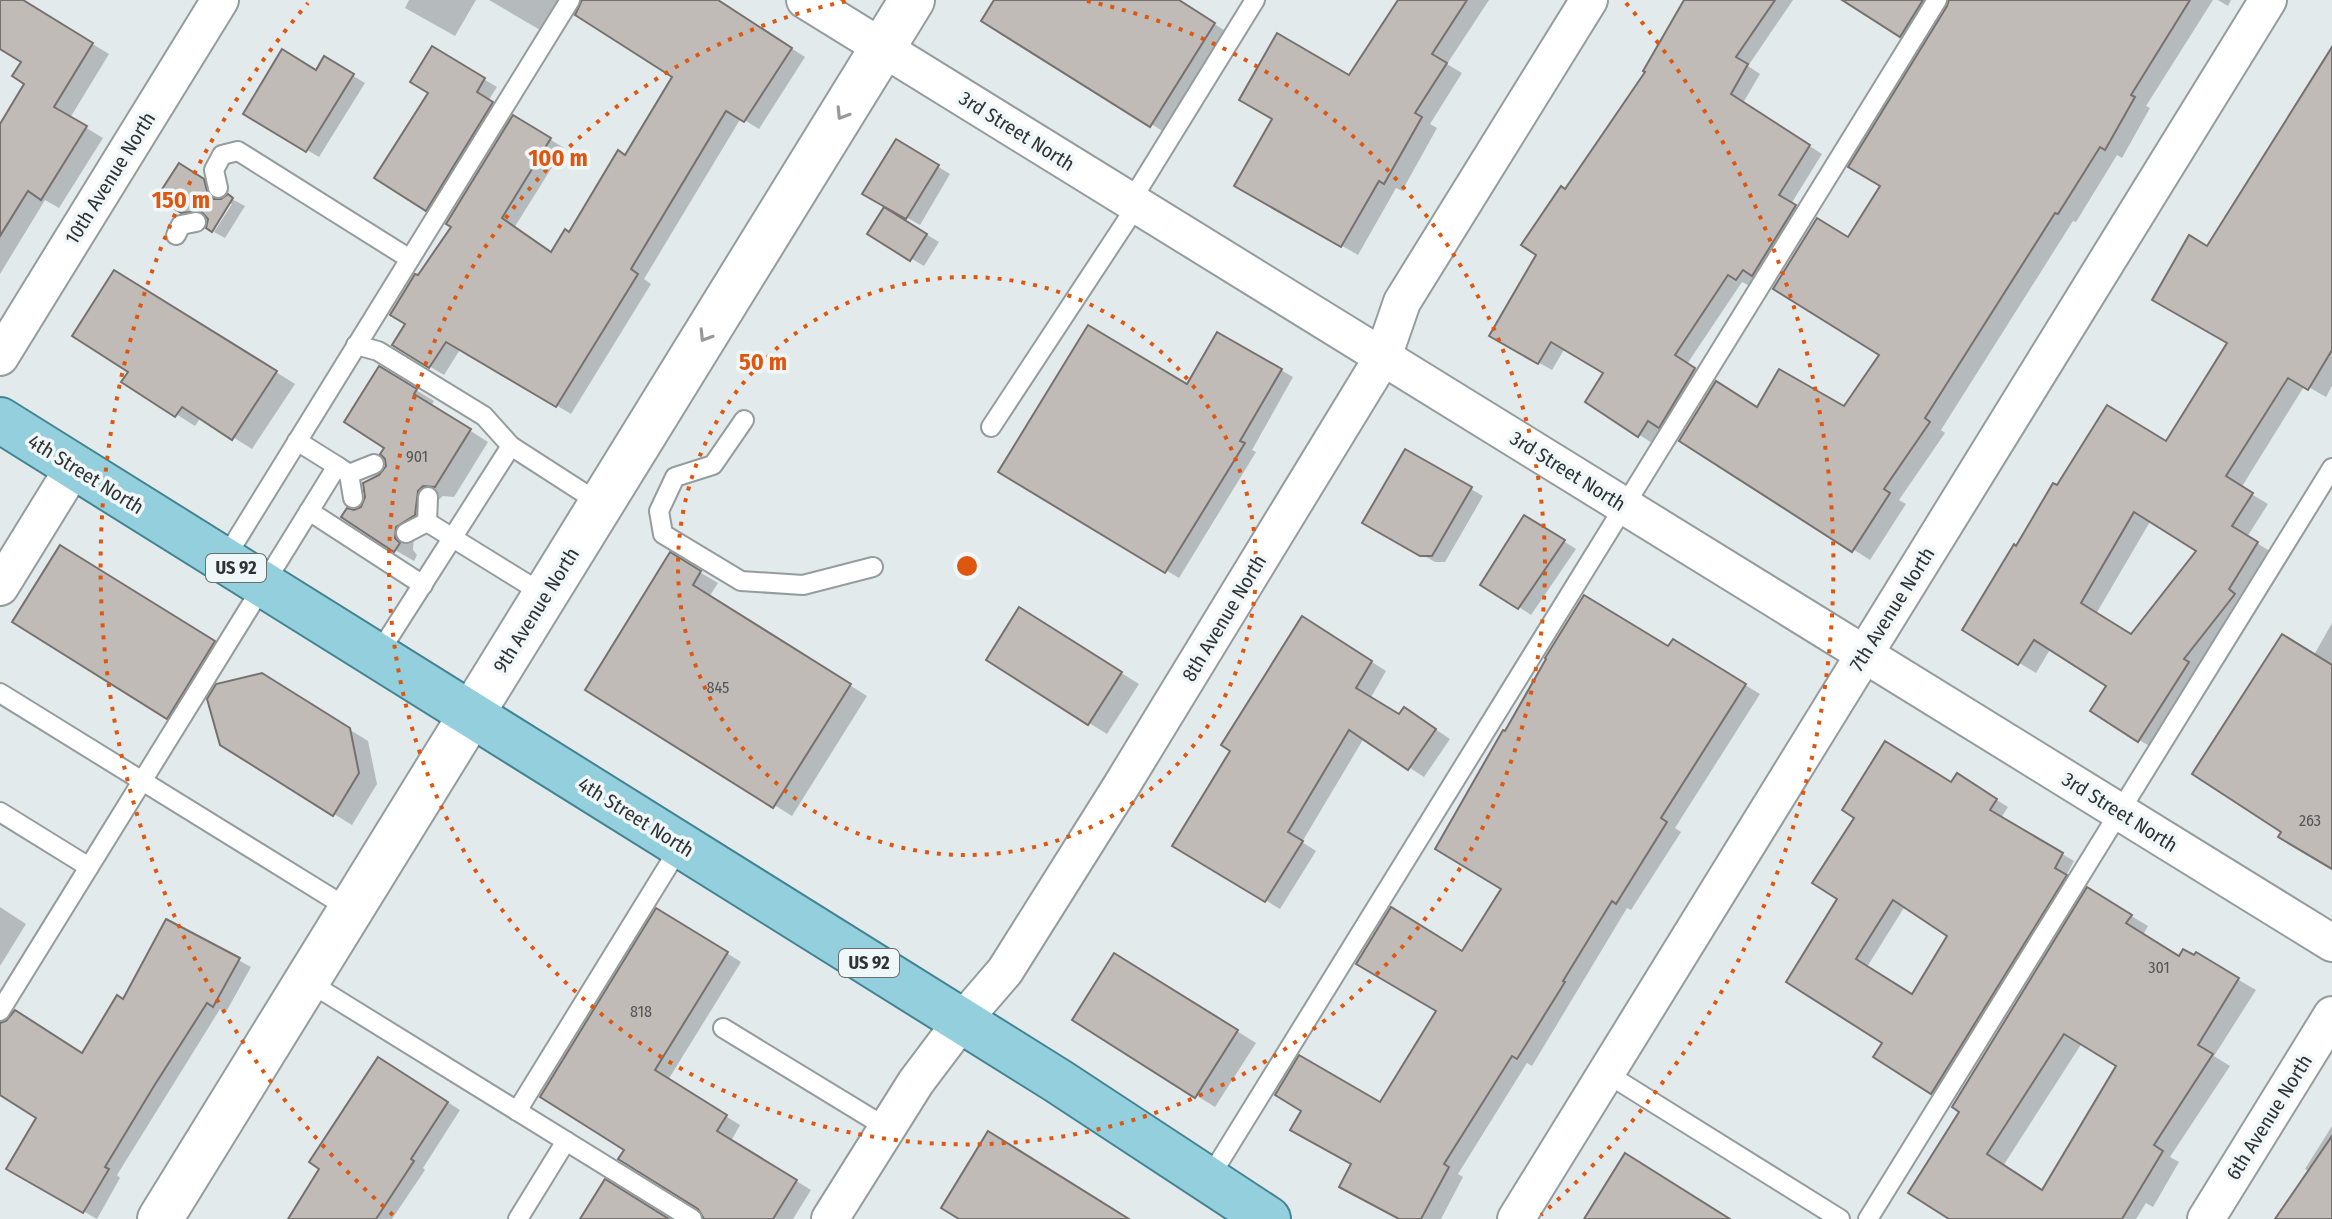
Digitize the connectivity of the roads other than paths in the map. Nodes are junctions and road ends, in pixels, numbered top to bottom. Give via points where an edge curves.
1 (220, 0) edge
2 (570, 0) edge
3 (805, 0) edge
4 (912, 0) edge
5 (1255, 0) edge
6 (1589, 0) edge
7 (1937, 0) edge
8 (2268, 0) edge
9 (883, 48) junction
10 (209, 177) dead end
11 (1134, 203) junction
12 (173, 208) dead end
13 (184, 228) dead end
14 (410, 259) junction
15 (356, 345) junction
16 (0, 357) edge
17 (1383, 357) junction
18 (0, 420) edge
19 (744, 420) dead end
20 (991, 427) dead end
21 (297, 441) junction
22 (511, 446) junction
23 (374, 464) dead end
24 (74, 467) junction
25 (2332, 468) edge
26 (343, 470) junction
27 (428, 497) dead end
28 (353, 498) dead end
29 (601, 504) junction
30 (1625, 506) junction
31 (309, 511) junction
32 (427, 522) junction
33 (406, 533) dead end
34 (453, 537) junction
35 (224, 560) junction
36 (873, 567) dead end
37 (263, 585) junction
38 (423, 585) junction
39 (0, 587) edge
40 (545, 595) junction
41 (1864, 654) junction
42 (377, 656) junction
43 (0, 693) edge
44 (471, 715) junction
45 (142, 781) junction
46 (0, 812) edge
47 (2120, 812) junction
48 (681, 845) junction
49 (89, 867) junction
50 (351, 910) junction
51 (2332, 943) edge
52 (307, 981) junction
53 (0, 1011) edge
54 (2332, 1015) edge
55 (962, 1021) junction
56 (723, 1028) dead end
57 (1606, 1073) junction
58 (517, 1111) junction
59 (887, 1128) junction
60 (566, 1141) junction
61 (1208, 1180) junction
62 (160, 1219) edge
63 (518, 1219) edge
64 (692, 1219) edge
65 (830, 1219) edge
66 (1268, 1219) edge
67 (1516, 1219) edge
68 (1840, 1219) edge
69 (1868, 1219) edge
70 (2206, 1219) edge

1 - 16 street, 10th Avenue North
2 - 14 lane
3 - 9 street, 3rd Street North
4 - 9 street, 9th Avenue North
5 - 11 lane
6 - 17 street, 8th Avenue North via 1402,302
7 - 30 lane
8 - 41 street, 7th Avenue North
9 - 11 street, 3rd Street North
9 -> 29 street, 9th Avenue North
10 - 14 lane via 222,155 238,151
11 - 17 street, 3rd Street North
11 - 20 lane
12 - 13 lane
14 - 15 lane
15 - 21 lane
15 - 22 lane via 378,351 484,416
17 - 30 street, 3rd Street North
17 - 55 street, 8th Avenue North via 1005,971
18 - 24 main road, 4th Street North / US 92
19 - 36 lane via 713,465 675,477 659,511 663,534 741,581 803,585
21 - 26 lane
21 - 35 lane
22 - 29 lane
22 - 34 lane
23 - 26 lane
24 - 35 main road, 4th Street North / US 92
24 - 39 street
25 - 47 lane
26 - 28 lane
26 - 31 lane
27 - 32 lane
29 - 40 street, 9th Avenue North
30 - 41 street, 3rd Street North
30 - 61 lane
31 - 37 lane
31 - 38 lane
32 - 33 lane
32 - 34 lane
34 - 38 lane
34 - 40 lane
35 - 37 main road, 4th Street North / US 92
37 - 42 main road, 4th Street North / US 92
37 - 45 lane
38 - 42 lane
40 - 44 street, 9th Avenue North
41 - 47 street, 3rd Street North
41 - 57 street, 7th Avenue North
42 - 44 main road, 4th Street North / US 92
43 - 45 lane
44 - 48 main road, 4th Street North / US 92
44 - 50 street, 9th Avenue North
45 - 49 lane
45 - 50 lane
46 - 49 lane
47 - 51 street, 3rd Street North
47 - 69 lane
48 - 55 main road, 4th Street North / US 92
48 - 58 lane
49 - 53 lane
50 - 52 street, 9th Avenue North
52 - 58 lane
52 - 62 street, 9th Avenue North
54 - 70 street, 6th Avenue North
55 - 59 street, 8th Avenue North
55 - 61 main road, 4th Street North / US 92
56 - 59 lane
57 - 67 street, 7th Avenue North
57 - 68 lane
58 - 60 lane
59 - 65 street, 8th Avenue North
60 - 63 lane
60 - 64 lane
61 - 66 main road, 4th Street North / US 92

